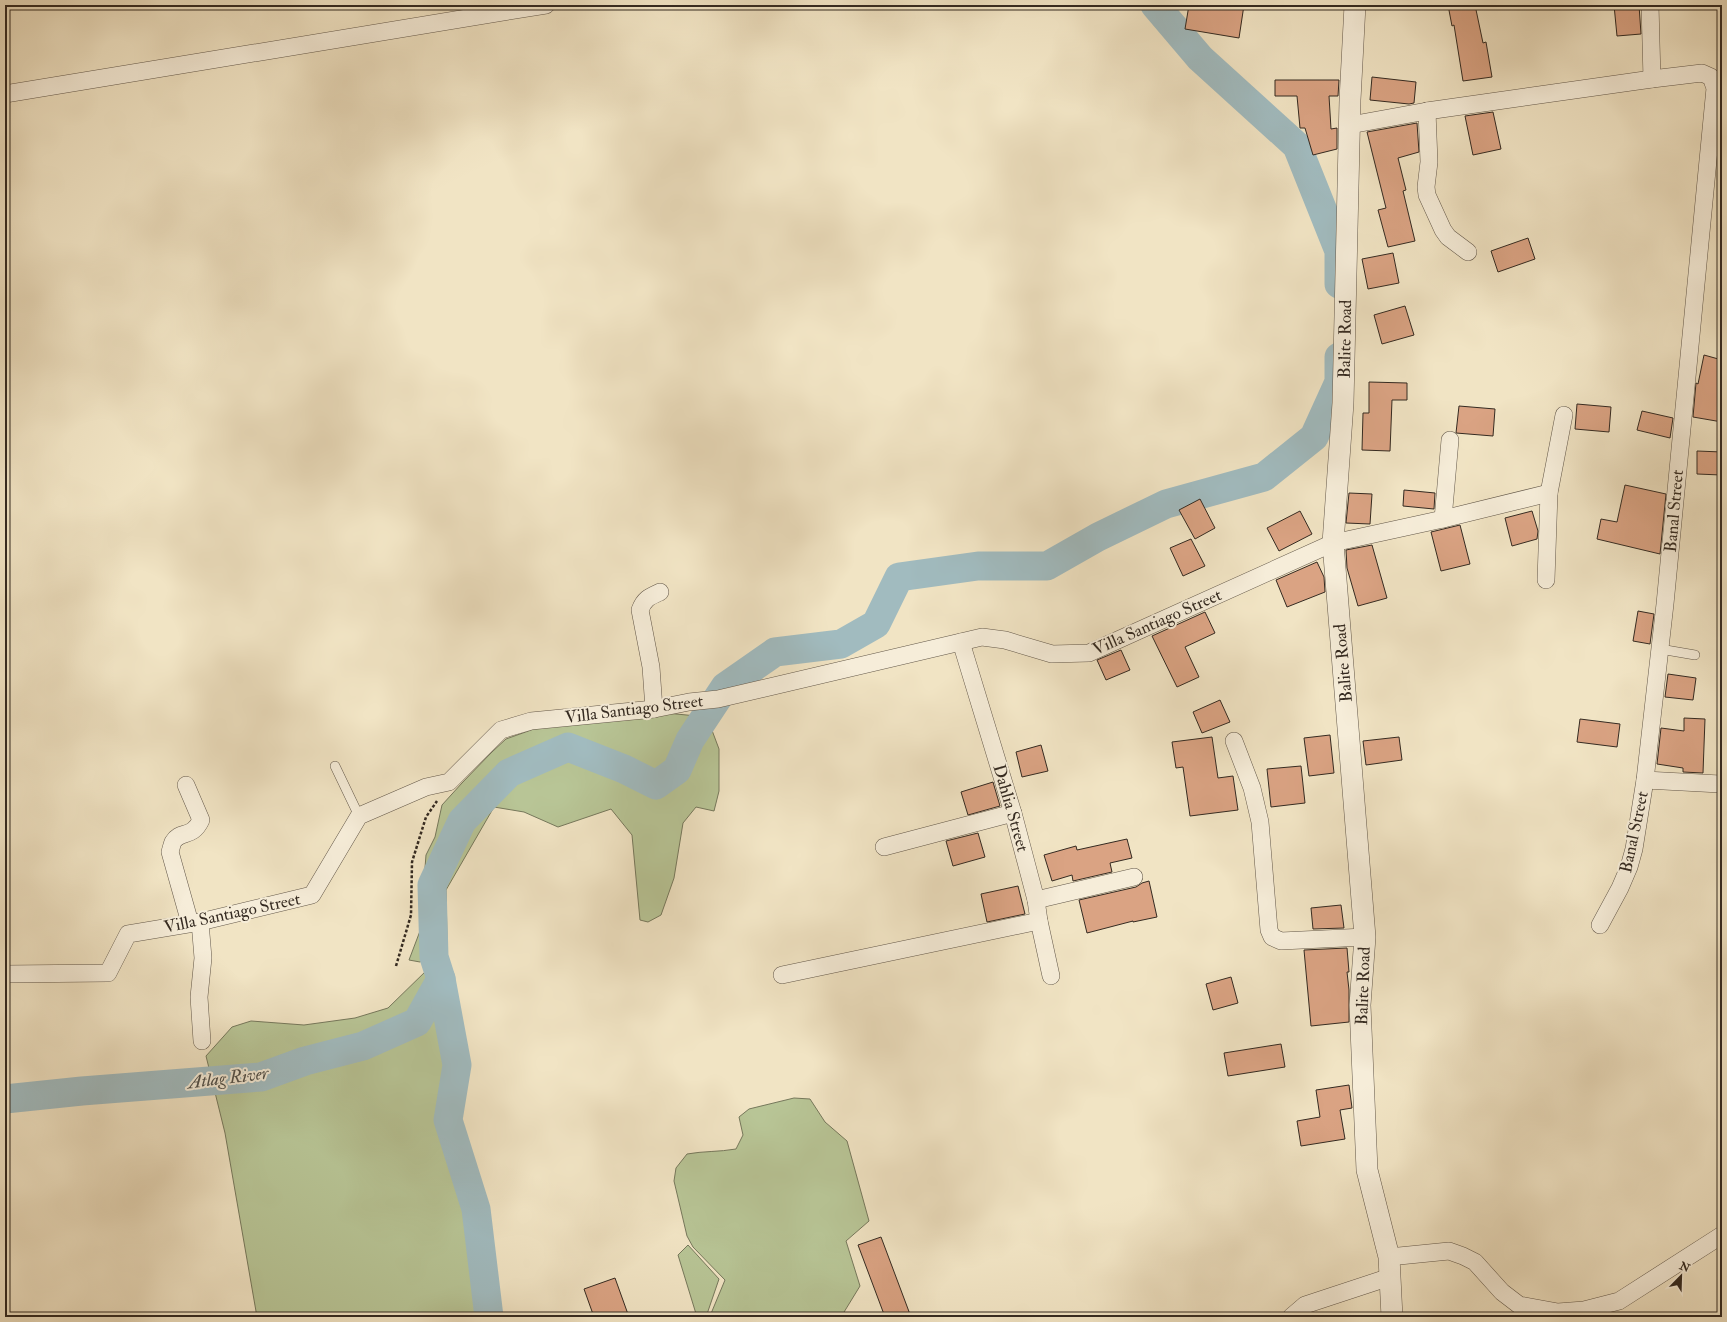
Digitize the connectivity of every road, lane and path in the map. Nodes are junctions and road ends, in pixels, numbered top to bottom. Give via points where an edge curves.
1 (546, 5) edge
2 (1355, 5) edge
3 (1650, 5) edge
4 (1652, 79) junction
5 (5, 94) edge
6 (1427, 111) junction
7 (1350, 125) junction
8 (1468, 252) dead end
9 (1564, 415) dead end
10 (1450, 440) dead end
11 (1549, 494) junction
12 (1443, 519) junction
13 (1333, 543) junction
14 (1546, 580) dead end
15 (660, 592) dead end
16 (961, 642) junction
17 (1660, 649) junction
18 (1695, 655) dead end
19 (654, 709) junction
20 (1234, 741) dead end
21 (335, 766) dead end
22 (1646, 780) junction
23 (449, 782) junction
24 (1720, 784) dead end
25 (186, 785) dead end
26 (1013, 813) junction
27 (359, 816) junction
28 (884, 847) dead end
29 (1134, 877) dead end
30 (1036, 900) junction
31 (1039, 921) junction
32 (195, 922) junction
33 (1600, 925) dead end
34 (1365, 937) junction
35 (396, 966) dead end
36 (5, 974) edge
37 (782, 975) dead end
38 (1052, 976) dead end
39 (202, 1041) dead end
40 (1722, 1235) edge
41 (1389, 1267) junction
42 (1290, 1317) edge
43 (1392, 1317) edge

1 - 5 street
2 - 7 street, Balite Road
3 - 4 street
4 - 6 street
4 - 17 street, Banal Street via 1702,73 1711,77 1715,88
6 - 7 street
6 - 8 street via 1430,162 1427,195 1448,237
7 - 13 street, Balite Road via 1342,412
9 - 11 street
10 - 12 street
11 - 12 street, Villa Santiago Street
11 - 14 street
12 - 13 street, Villa Santiago Street
13 - 16 street, Villa Santiago Street via 1089,653 1052,654 1005,640 982,637
13 - 34 street, Balite Road
15 - 19 street via 643,601 640,610 651,667
16 - 19 street, Villa Santiago Street via 718,699
16 - 26 street, Dahlia Street
17 - 18 lane
17 - 22 street, Banal Street
19 - 23 street, Villa Santiago Street via 532,720 501,730
20 - 34 street via 1260,822 1269,930 1272,937 1281,941
21 - 27 lane
22 - 24 street
22 - 33 street, Banal Street via 1629,868
23 - 27 street via 426,787
23 - 35 path via 426,818 412,862 411,914
25 - 32 street via 200,820 192,833 180,836 173,842 170,852
26 - 28 street
26 - 30 street, Dahlia Street
27 - 32 street, Villa Santiago Street via 312,896
29 - 30 street
30 - 31 street, Dahlia Street
31 - 37 street
31 - 38 street, Dahlia Street
32 - 36 street, Villa Santiago Street via 128,934 108,973
32 - 39 street via 203,958 199,996
34 - 41 street, Balite Road via 1360,1005 1367,1170
40 - 41 street via 1619,1301 1564,1312 1519,1304 1502,1292 1475,1262 1449,1251
41 - 42 street via 1305,1305
41 - 43 street, Balite Road

